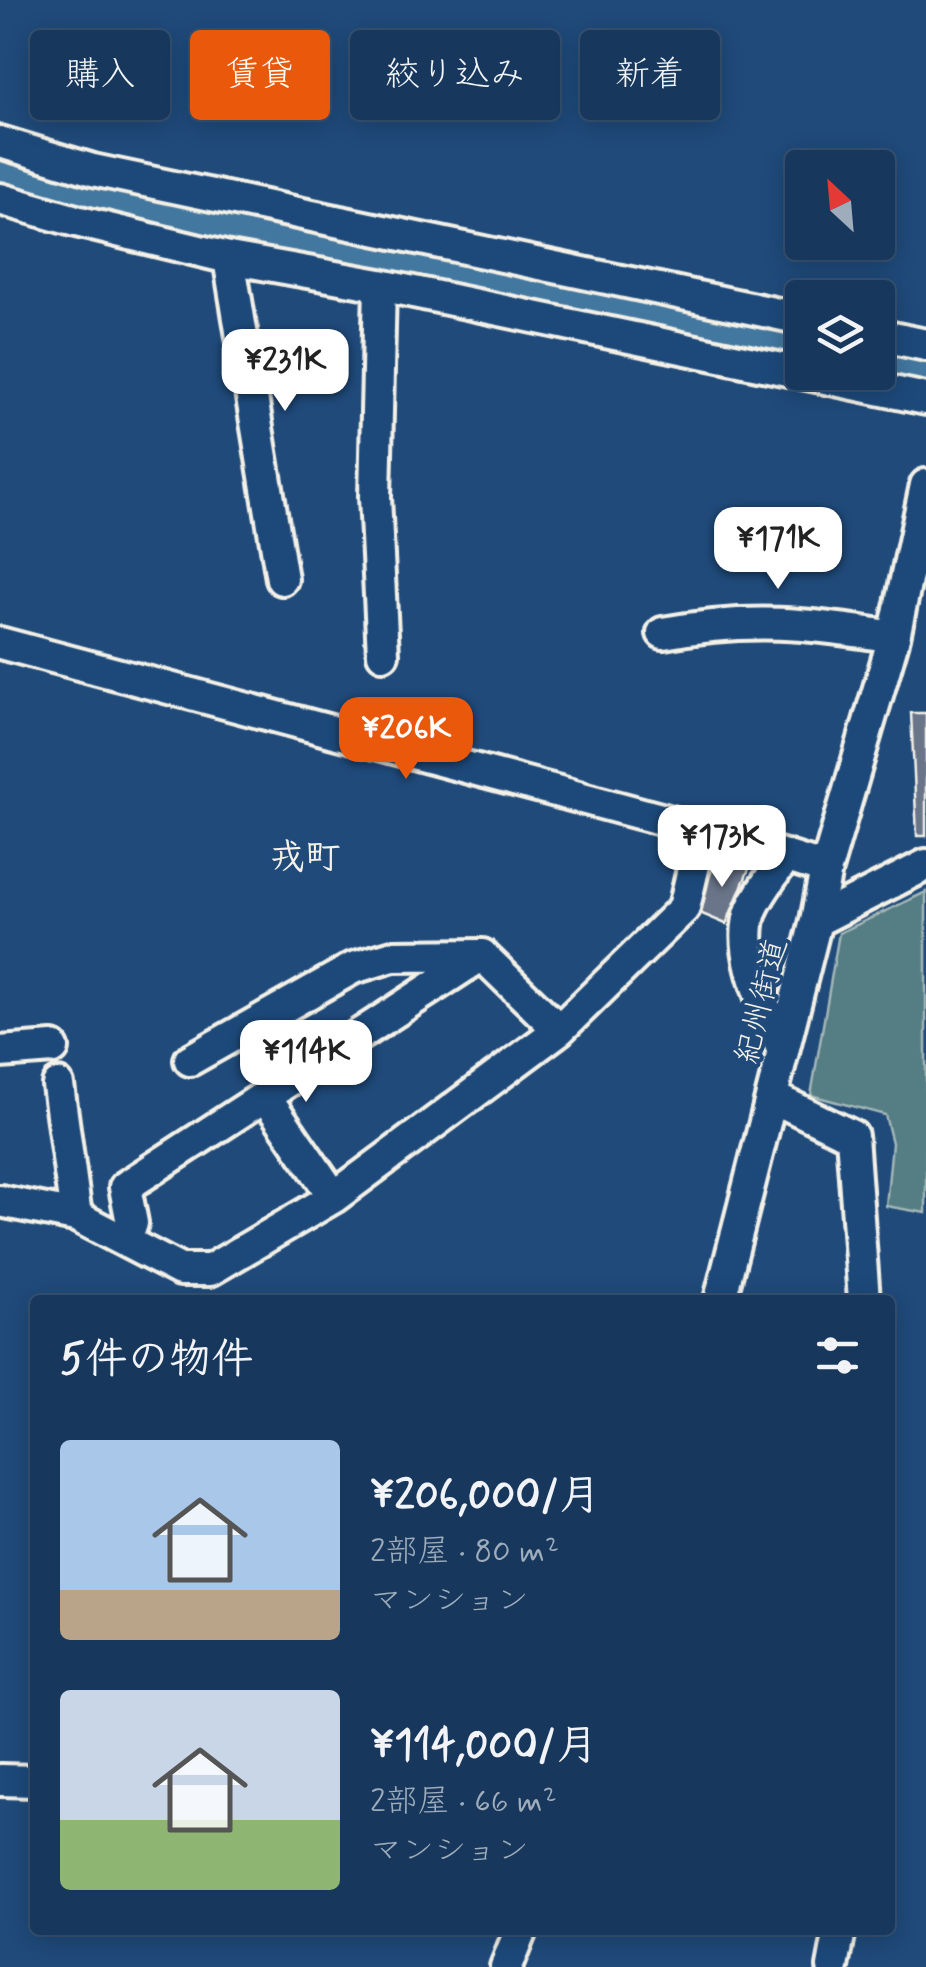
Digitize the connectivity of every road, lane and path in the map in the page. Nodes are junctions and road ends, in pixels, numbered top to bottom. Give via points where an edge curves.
1 (0, 142) edge
2 (0, 199) edge
3 (228, 258) junction
4 (380, 285) junction
5 (785, 315) edge
6 (895, 339) edge
7 (926, 345) edge
8 (926, 399) edge
9 (926, 486) edge
10 (282, 579) dead end
11 (663, 633) dead end
12 (894, 637) junction
13 (0, 643) edge
14 (383, 654) dead end
15 (702, 830) junction
16 (786, 856) junction
17 (926, 864) edge
18 (826, 869) junction
19 (816, 921) junction
20 (482, 955) junction
21 (559, 1030) junction
22 (52, 1048) dead end
23 (0, 1052) edge
24 (784, 1052) junction
25 (190, 1060) dead end
26 (58, 1085) dead end
27 (264, 1096) junction
28 (772, 1097) junction
29 (334, 1197) junction
30 (0, 1200) edge
31 (76, 1216) junction
32 (126, 1241) junction
33 (721, 1295) edge
34 (864, 1295) edge
35 (0, 1780) edge
36 (30, 1780) edge
37 (519, 1935) edge
38 (839, 1935) edge
39 (506, 1967) edge
40 (833, 1967) edge

1 - 5 street via 112,174
2 - 3 street
3 - 4 street
3 - 10 street
4 - 8 street
4 - 14 street via 376,497
6 - 7 street
9 - 12 street, 紀州街道
11 - 12 street via 756,621
12 - 18 street, 紀州街道
13 - 15 street
15 - 16 street
15 - 21 street via 684,908
16 - 18 street
16 - 24 street via 752,910 746,937 756,985
17 - 19 street
18 - 19 street, 紀州街道
19 - 24 street, 紀州街道
20 - 21 street
20 - 25 street via 393,956 353,968
20 - 27 street
21 - 29 street
22 - 23 street
24 - 28 street, 紀州街道
26 - 31 street
27 - 29 street
27 - 32 street via 125,1187 132,1222
28 - 33 street, 紀州街道
28 - 34 street via 852,1136
29 - 32 street via 210,1270 180,1270
30 - 31 street
31 - 32 street
35 - 36 street
37 - 39 street
38 - 40 street

